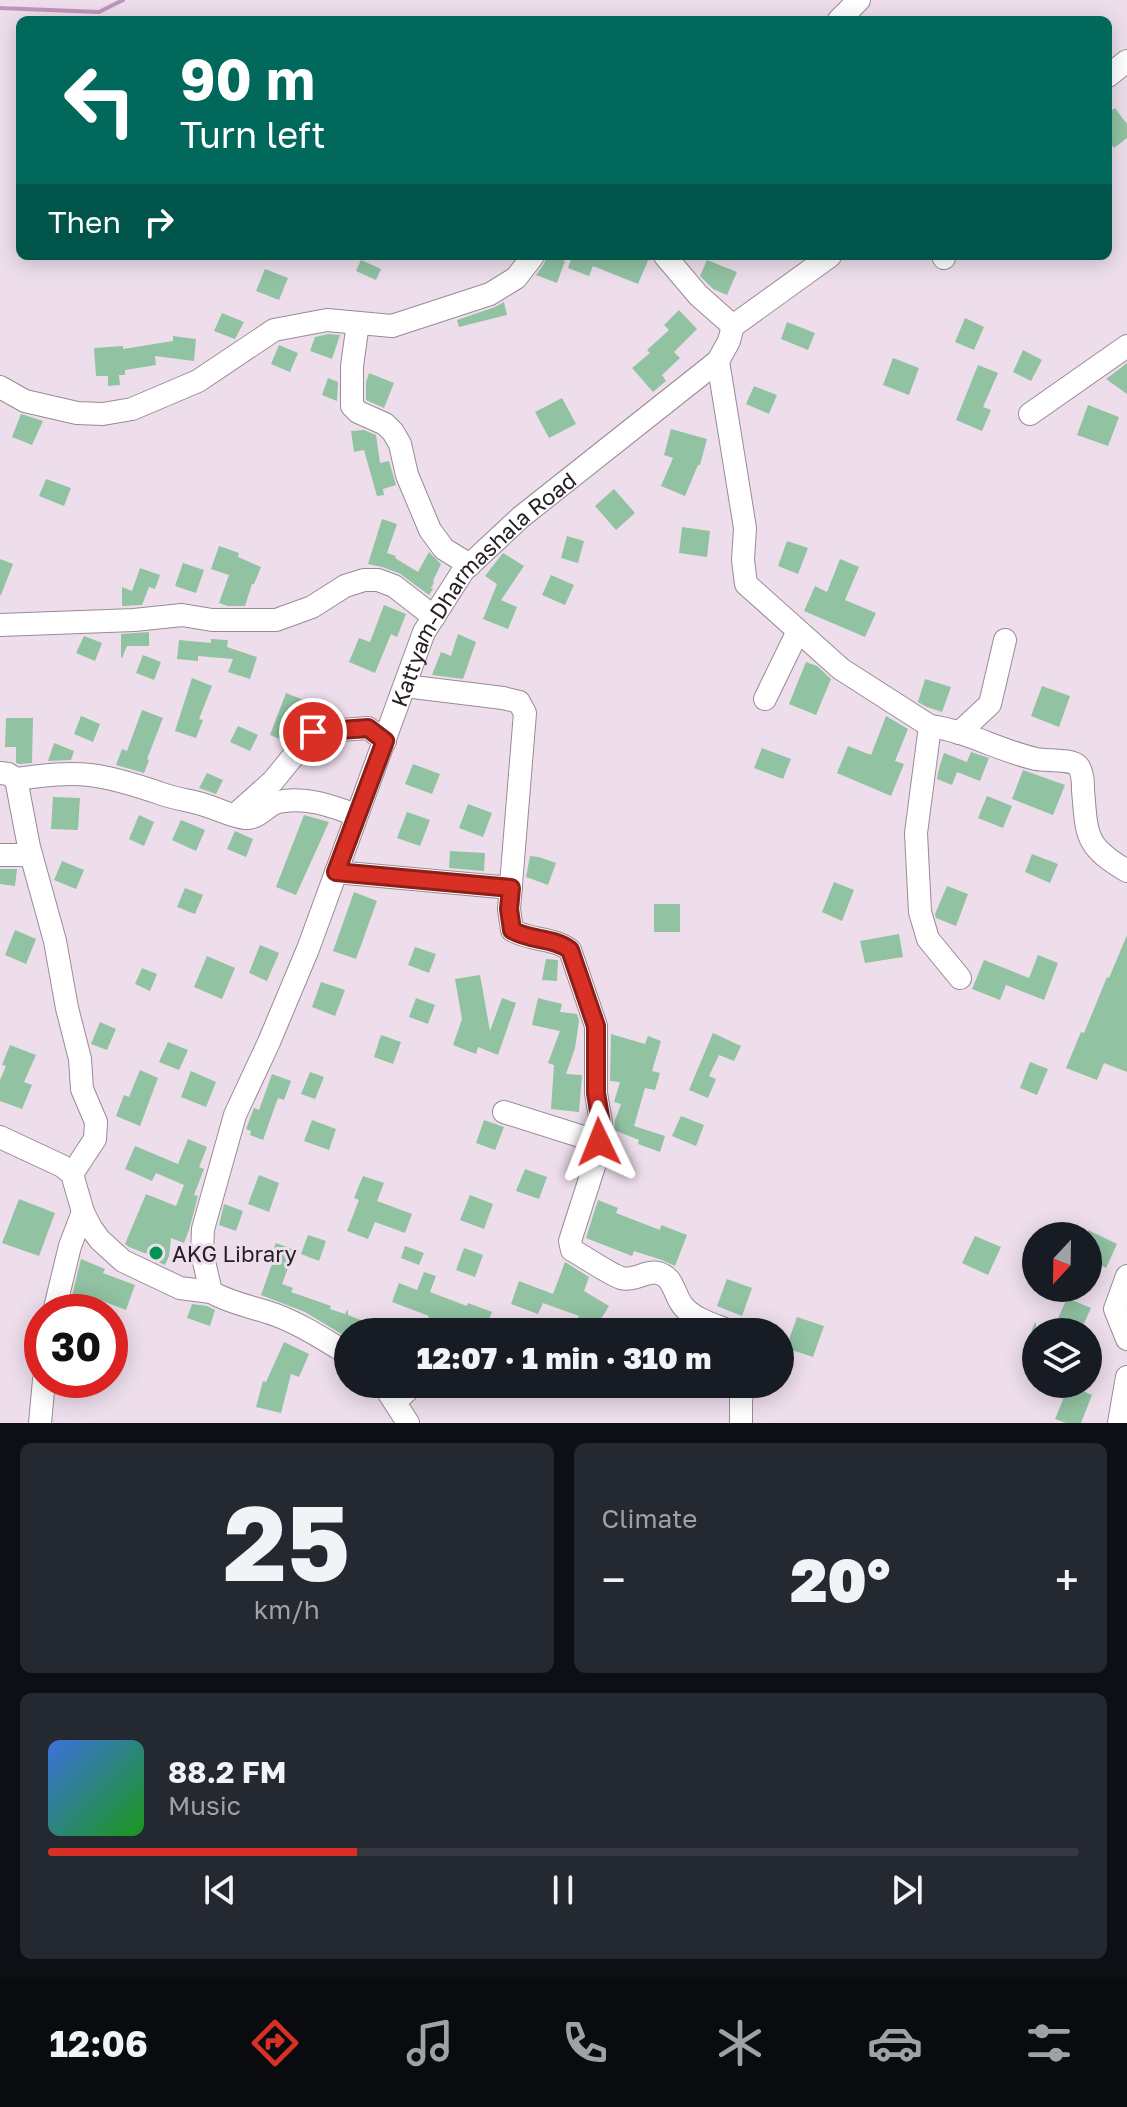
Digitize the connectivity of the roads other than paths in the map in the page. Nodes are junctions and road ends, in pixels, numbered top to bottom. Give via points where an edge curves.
1 (859, 0) edge
2 (843, 16) edge
3 (530, 260) edge
4 (668, 260) edge
5 (824, 260) edge
6 (358, 323) junction
7 (733, 326) junction
8 (1127, 346) edge
9 (718, 361) junction
10 (0, 387) edge
11 (1030, 414) dead end
12 (470, 565) junction
13 (434, 617) junction
14 (0, 625) edge
15 (798, 631) junction
16 (1005, 640) dead end
17 (405, 686) junction
18 (765, 699) dead end
19 (930, 726) junction
20 (959, 733) junction
21 (385, 741) junction
22 (8, 776) edge
23 (235, 815) junction
24 (356, 815) junction
25 (0, 855) edge
26 (31, 855) junction
27 (1127, 871) edge
28 (336, 872) junction
29 (511, 888) junction
30 (960, 978) dead end
31 (504, 1112) dead end
32 (0, 1137) edge
33 (599, 1142) junction
34 (72, 1174) junction
35 (83, 1212) junction
36 (1127, 1276) edge
37 (211, 1292) junction
38 (58, 1294) edge
39 (700, 1318) edge
40 (1127, 1339) edge
41 (334, 1346) edge
42 (1127, 1377) edge
43 (42, 1398) edge
44 (392, 1398) edge
45 (741, 1398) edge
46 (40, 1423) edge
47 (408, 1423) edge
48 (741, 1423) edge
49 (1119, 1423) edge

1 - 2 street
3 - 6 street via 516,278 490,294 392,326
4 - 7 street
5 - 7 street
6 - 10 street via 327,320 274,330 198,381 132,409 77,413 25,401
6 - 12 street via 352,406 393,432 430,530 444,549
7 - 9 street, Kattyam-Dharmashala Road
8 - 11 street
9 - 12 street, Kattyam-Dharmashala Road via 521,517
9 - 15 street via 745,528 746,584
12 - 13 street, Kattyam-Dharmashala Road
13 - 14 street via 394,586 364,580 276,620 182,615
13 - 17 street, Kattyam-Dharmashala Road
15 - 18 street
15 - 19 street via 841,669
16 - 20 street via 990,704
17 - 21 street, Kattyam-Dharmashala Road
17 - 29 street via 503,698 519,702 525,713
19 - 20 street
19 - 30 street via 916,833 920,912 928,939
20 - 27 street via 1014,754 1078,766 1091,841 1103,857
21 - 23 street via 368,728 313,732 273,781
21 - 24 street, Kattyam-Dharmashala Road
22 - 23 street via 90,775
22 - 26 street
23 - 24 street via 248,818 277,802 306,801
24 - 28 street, Kattyam-Dharmashala Road
25 - 26 street
26 - 34 street via 55,941 82,1089 96,1122 95,1139
28 - 29 street
28 - 37 street, Kattyam-Dharmashala Road via 235,1115 203,1229 202,1253
29 - 33 street via 512,930 561,943 570,950 581,978 596,1026
31 - 33 street
32 - 34 street
33 - 39 street via 570,1241 572,1250 620,1277 661,1273 681,1305
34 - 35 street
35 - 37 street via 100,1240 123,1261 180,1288
35 - 38 street
36 - 40 street via 1115,1309
37 - 41 street via 303,1327
42 - 49 street
43 - 46 street
44 - 47 street
45 - 48 street

